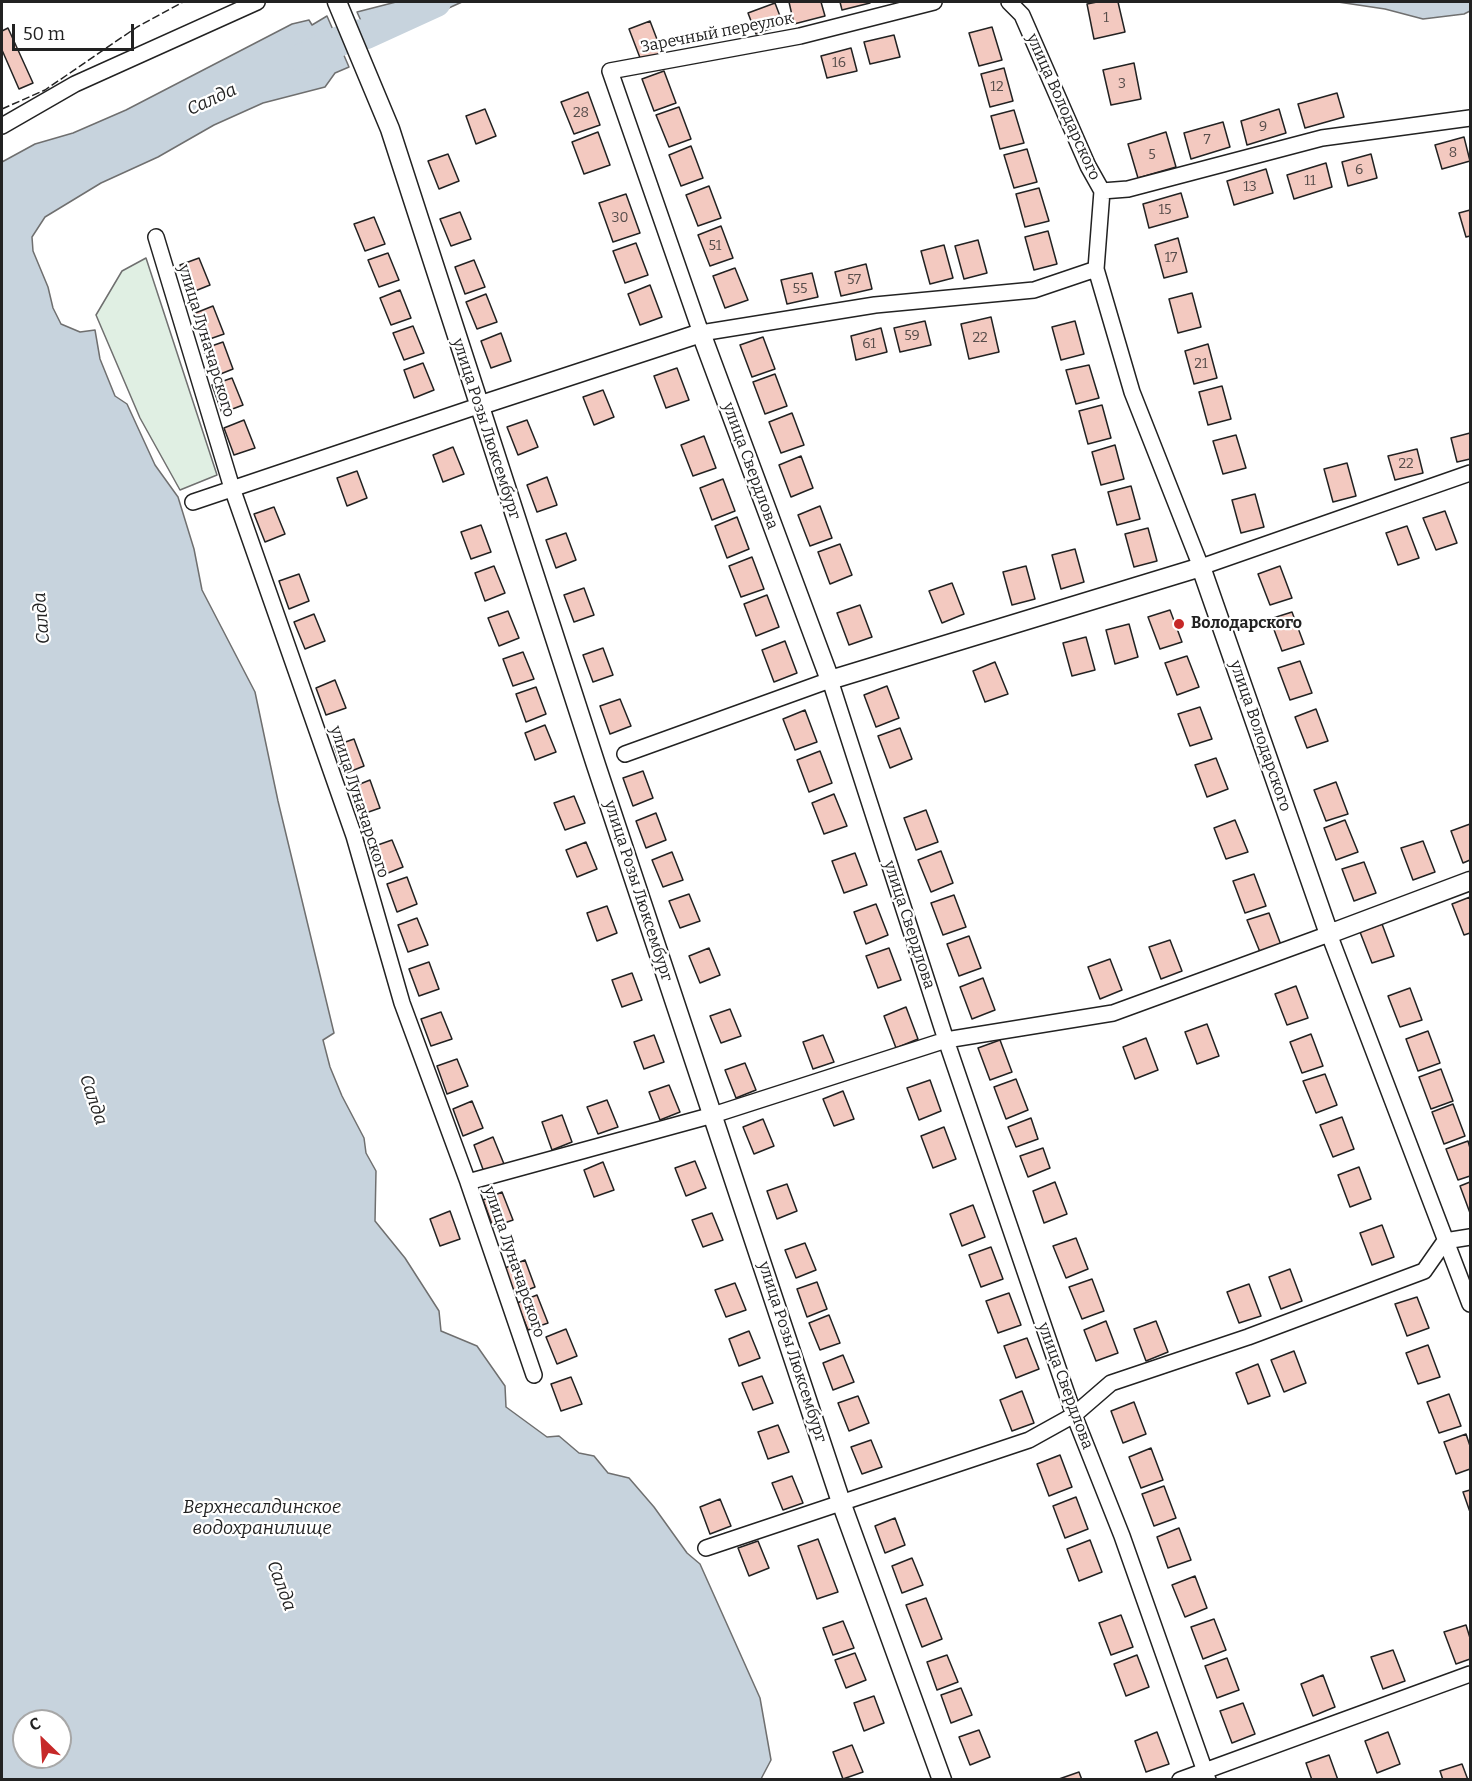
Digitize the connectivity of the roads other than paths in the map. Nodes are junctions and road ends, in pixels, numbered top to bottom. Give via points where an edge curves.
1 (257, 2) edge
2 (338, 2) edge
3 (934, 2) edge
4 (1009, 2) edge
5 (610, 71) joint
6 (1470, 118) edge
7 (2, 126) edge
8 (1102, 191) junction
9 (156, 237) dead end
10 (1096, 269) junction
11 (700, 333) junction
12 (478, 406) junction
13 (1470, 473) edge
14 (232, 488) junction
15 (193, 502) dead end
16 (1201, 567) junction
17 (830, 680) junction
18 (625, 754) dead end
19 (1470, 881) edge
20 (1329, 934) junction
21 (946, 1040) junction
22 (713, 1115) junction
23 (468, 1182) junction
24 (1470, 1237) edge
25 (1445, 1241) junction
26 (1470, 1304) edge
27 (534, 1375) dead end
28 (1074, 1415) junction
29 (841, 1502) junction
30 (706, 1548) dead end
31 (1470, 1674) edge
32 (1206, 1775) edge
33 (942, 1779) edge
34 (1180, 1779) edge

1 - 7 street via 75,84
2 - 12 street, улица Розы Люксембург via 390,129
3 - 5 street, Заречный переулок via 800,36
4 - 8 street, улица Володарского via 1022,15
5 - 11 street, улица Свердлова
6 - 8 street via 1322,138 1128,189
8 - 10 street, улица Володарского
9 - 14 street, улица Луначарского
10 - 11 street via 1034,290 875,304
10 - 16 street, улица Володарского via 1132,392
11 - 12 street
11 - 17 street, улица Свердлова
12 - 14 street
12 - 22 street, улица Розы Люксембург
13 - 16 street
14 - 15 street
14 - 23 street, улица Луначарского via 354,836 402,1004
16 - 17 street
16 - 20 street, улица Володарского
17 - 18 street
17 - 21 street, улица Свердлова
19 - 20 street
20 - 21 street via 1113,1013
20 - 25 street, улица Володарского
21 - 22 street
21 - 28 street, улица Свердлова
22 - 23 street
22 - 29 street, улица Розы Люксембург
23 - 27 street, улица Луначарского
24 - 25 street
25 - 26 street, улица Володарского
25 - 28 street via 1424,1270 1248,1337 1111,1383
28 - 29 street via 1029,1440
28 - 32 street, улица Свердлова via 1122,1536
29 - 30 street
29 - 33 street, улица Розы Люксембург
31 - 32 street
32 - 34 street

